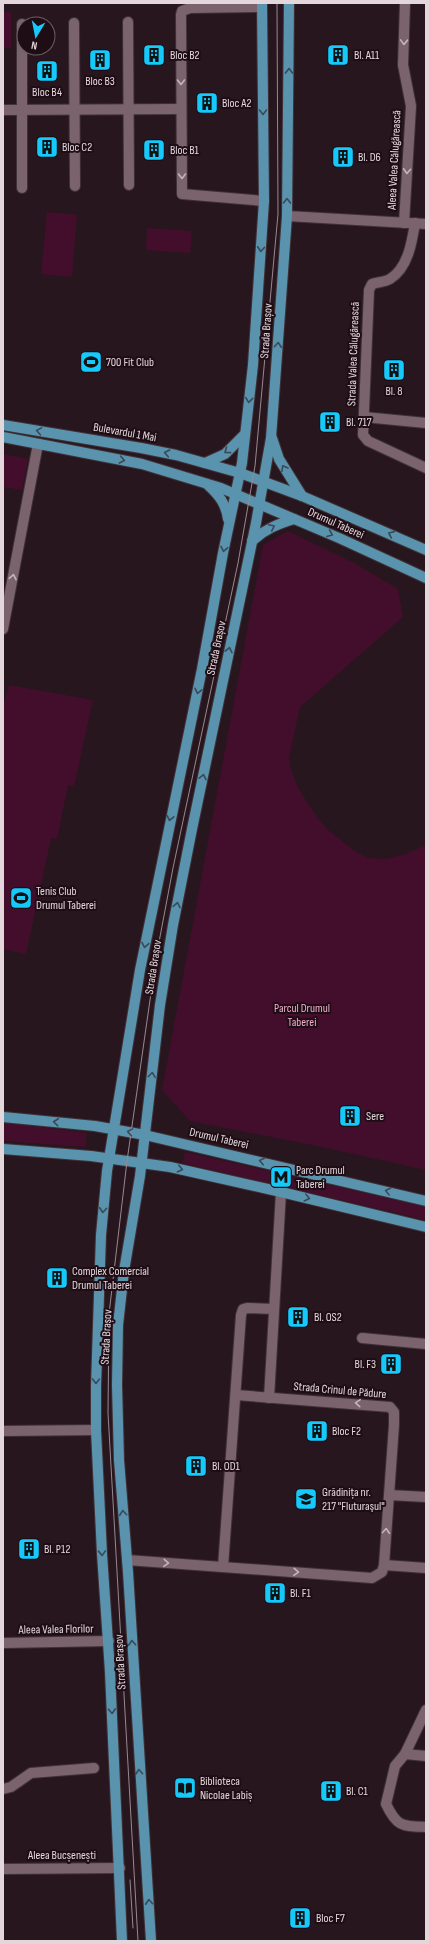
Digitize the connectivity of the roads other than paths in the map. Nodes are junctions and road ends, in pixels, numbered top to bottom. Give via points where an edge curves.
1 (289, 3) edge
2 (406, 3) edge
3 (262, 5) edge
4 (128, 22) dead end
5 (74, 23) dead end
6 (22, 56) edge
7 (128, 109) junction
8 (181, 109) junction
9 (3, 110) edge
10 (22, 110) junction
11 (75, 110) junction
12 (129, 184) dead end
13 (75, 186) dead end
14 (22, 188) dead end
15 (264, 201) junction
16 (287, 216) junction
17 (404, 223) junction
18 (415, 223) junction
19 (426, 224) edge
20 (364, 417) junction
21 (426, 423) edge
22 (3, 425) edge
23 (245, 434) junction
24 (3, 437) edge
25 (271, 438) junction
26 (38, 444) junction
27 (205, 463) junction
28 (426, 468) edge
29 (240, 473) junction
30 (264, 481) junction
31 (207, 484) junction
32 (236, 494) junction
33 (302, 496) junction
34 (260, 504) junction
35 (294, 519) junction
36 (229, 525) junction
37 (252, 541) junction
38 (426, 550) edge
39 (426, 578) edge
40 (3, 629) edge
41 (3, 1117) edge
42 (114, 1129) junction
43 (145, 1135) junction
44 (3, 1149) edge
45 (109, 1158) junction
46 (142, 1163) junction
47 (281, 1192) junction
48 (426, 1201) edge
49 (426, 1227) edge
50 (274, 1309) junction
51 (362, 1338) dead end
52 (426, 1344) edge
53 (236, 1395) junction
54 (269, 1398) junction
55 (96, 1430) junction
56 (3, 1431) edge
57 (389, 1495) junction
58 (426, 1497) edge
59 (127, 1560) junction
60 (384, 1565) junction
61 (223, 1567) junction
62 (426, 1568) edge
63 (109, 1641) junction
64 (3, 1643) edge
65 (426, 1710) edge
66 (405, 1754) junction
67 (426, 1756) edge
68 (94, 1768) dead end
69 (3, 1789) edge
70 (426, 1827) edge
71 (120, 1868) junction
72 (3, 1869) edge
73 (122, 1941) edge
74 (151, 1941) edge

16 -> 1 main road, Strada Brașov
2 -> 17 street, Aleea Valea Călugărească via 403,65 411,106
3 -> 8 street via 190,8 182,11
3 -> 15 main road, Strada Brașov
4 - 7 street
5 - 11 street
6 - 10 street
7 - 8 street
7 - 11 street
7 - 12 street
8 -> 15 street via 182,194
9 - 10 street
10 - 11 street
10 - 14 street
11 - 13 street
15 -> 23 main road, Strada Brașov via 253,365
16 - 17 street
25 -> 16 main road, Strada Brașov
17 - 18 street
18 - 19 street
18 - 20 street, Strada Valea Călugărească via 411,245 404,262 390,279 372,284 369,290
20 - 21 street
20 - 28 street, Strada Valea Călugărească via 365,439
27 -> 22 main road, Bulevardul 1 Mai via 141,448
23 -> 27 main road via 225,454
23 - 29 main road, Strada Brașov
24 - 26 main road
25 - 30 main road, Strada Brașov
33 -> 25 main road via 279,459
26 -> 31 main road via 142,464
40 -> 26 street
27 - 29 main road, Bulevardul 1 Mai
29 - 30 main road, Drumul Taberei
29 - 32 main road, Strada Brașov
30 - 33 main road, Drumul Taberei
30 - 34 main road, Strada Brașov
31 - 32 main road
31 - 36 main road via 227,510
32 - 34 main road, Drumul Taberei
32 - 36 main road, Strada Brașov
38 -> 33 main road, Drumul Taberei
34 - 35 main road, Drumul Taberei
34 - 37 main road, Strada Brașov
37 -> 35 main road via 272,526
35 -> 39 main road, Drumul Taberei
36 -> 42 main road, Strada Brașov via 140,970
43 -> 37 main road, Strada Brașov via 160,1005 173,926
42 -> 41 main road, Drumul Taberei
43 -> 42 main road, Drumul Taberei
42 - 45 main road, Strada Brașov
43 - 46 main road, Strada Brașov
48 -> 43 main road, Drumul Taberei
44 - 45 main road
45 - 46 main road
45 -> 55 main road, Strada Brașov via 101,1235
46 -> 47 main road
59 -> 46 main road, Strada Brașov via 118,1434 118,1332 124,1271
47 -> 49 main road
47 - 50 street
50 - 53 street via 243,1310
50 - 54 street
51 - 52 street
53 - 54 street, Strada Crinul de Pădure
53 - 61 street
57 -> 54 street, Strada Crinul de Pădure via 394,1412 390,1407
55 - 56 street
55 -> 63 main road, Strada Brașov
57 - 58 street
60 -> 57 street, Strada Crinul de Pădure
59 -> 61 street
74 -> 59 main road, Strada Brașov
61 -> 60 street via 372,1578 382,1572
60 - 62 street
63 - 64 street, Aleea Valea Florilor
63 -> 71 main road, Strada Brașov
65 - 66 street
66 - 67 street
66 - 70 street via 395,1766 386,1804 394,1819 402,1826
68 - 69 street via 31,1773 11,1787
71 - 72 street, Aleea Bucșenești
71 - 73 main road, Strada Brașov

